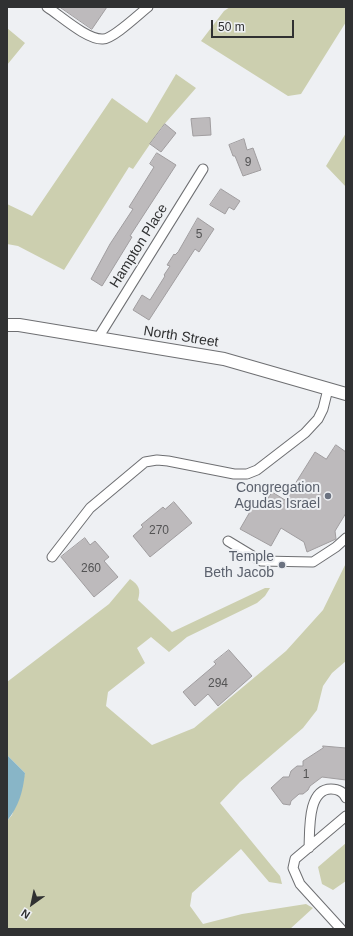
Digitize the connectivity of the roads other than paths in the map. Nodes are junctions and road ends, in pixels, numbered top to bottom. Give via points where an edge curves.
1 (47, 7) edge
2 (148, 7) edge
3 (203, 169) dead end
4 (7, 325) edge
5 (98, 338) junction
6 (328, 389) junction
7 (346, 394) edge
8 (346, 538) edge
9 (228, 540) dead end
10 (52, 557) dead end
11 (346, 798) edge
12 (346, 816) edge
13 (309, 848) junction
14 (341, 929) edge

1 - 2 street via 92,37 104,39 113,36
3 - 5 street, Hampton Place
4 - 5 street, North Street
5 - 6 street, North Street via 224,359
6 - 7 street, North Street
6 - 10 street via 318,419 257,470 247,474 234,474 168,461 145,462 90,508
8 - 9 street via 313,562 261,561
11 - 13 street via 337,790 324,790 319,794 312,807
12 - 13 street
13 - 14 street via 295,859 293,868 300,884

